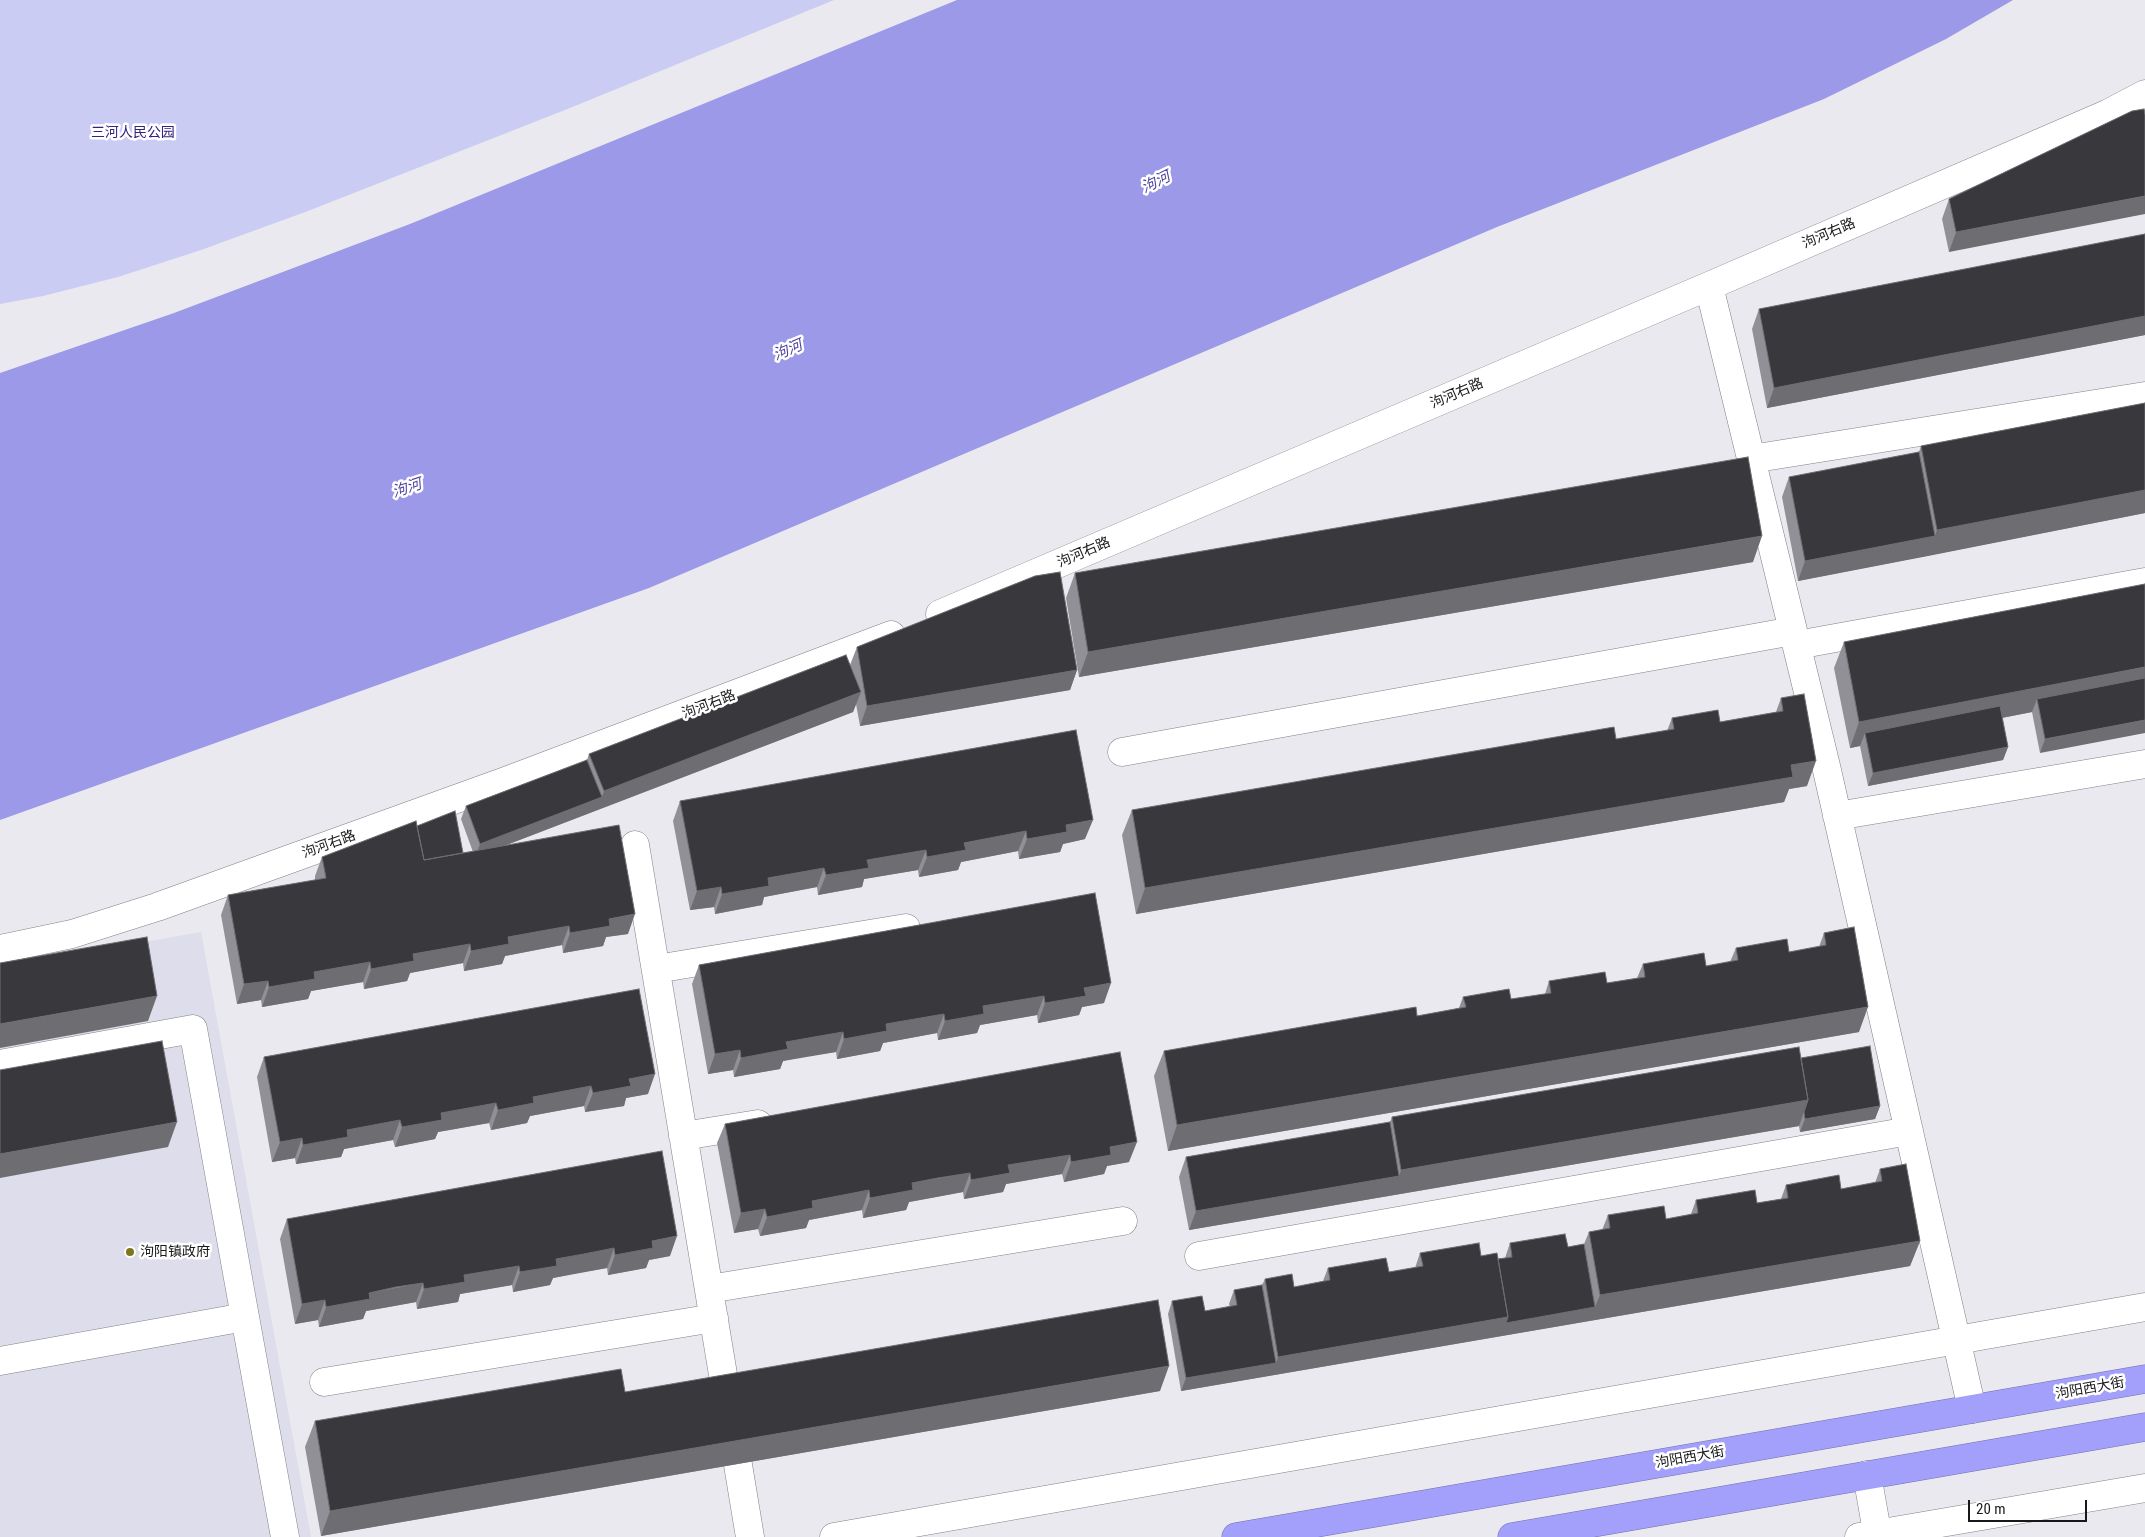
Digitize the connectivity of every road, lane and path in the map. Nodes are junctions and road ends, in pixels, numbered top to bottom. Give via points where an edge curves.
1 (2145, 94) edge
2 (1709, 286) junction
3 (2145, 396) edge
4 (1751, 459) junction
5 (2145, 582) edge
6 (1795, 638) junction
7 (1122, 752) dead end
8 (2145, 764) edge
9 (1837, 816) junction
10 (635, 844) dead end
11 (929, 924) edge
12 (0, 949) edge
13 (658, 981) junction
14 (631, 998) edge
15 (0, 1064) edge
16 (782, 1120) edge
17 (1909, 1131) junction
18 (679, 1150) junction
19 (1123, 1221) dead end
20 (1199, 1256) dead end
21 (709, 1289) junction
22 (2145, 1307) edge
23 (245, 1317) junction
24 (714, 1318) junction
25 (1956, 1339) junction
26 (0, 1361) edge
27 (2145, 1379) edge
28 (324, 1382) dead end
29 (1972, 1409) junction
30 (2145, 1427) edge
31 (1867, 1475) junction
32 (2145, 1488) edge
33 (1871, 1536) edge
34 (285, 1537) edge
35 (750, 1537) edge
36 (834, 1537) edge
37 (1236, 1537) edge
38 (1512, 1537) edge

1 - 2 street, 泃河右路 via 2109,113
2 - 4 street
2 - 12 street, 泃河右路 via 880,640 506,781 157,906 72,934
3 - 4 street
4 - 6 street
5 - 6 street
6 - 7 street
6 - 9 street
8 - 9 street
9 - 17 street
10 - 13 street
11 - 13 street
13 - 14 street
13 - 18 street
15 - 23 street via 193,1029
16 - 18 street
17 - 20 street
17 - 25 street
18 - 21 street
19 - 21 street
21 - 24 street
22 - 25 street
23 - 26 street
23 - 34 street
24 - 28 street
24 - 35 street
25 - 29 street
25 - 36 street
27 - 29 highway, 泃阳西大街
29 - 37 highway, 泃阳西大街
30 - 31 highway
31 - 33 street
31 - 38 highway
32 - 33 street

